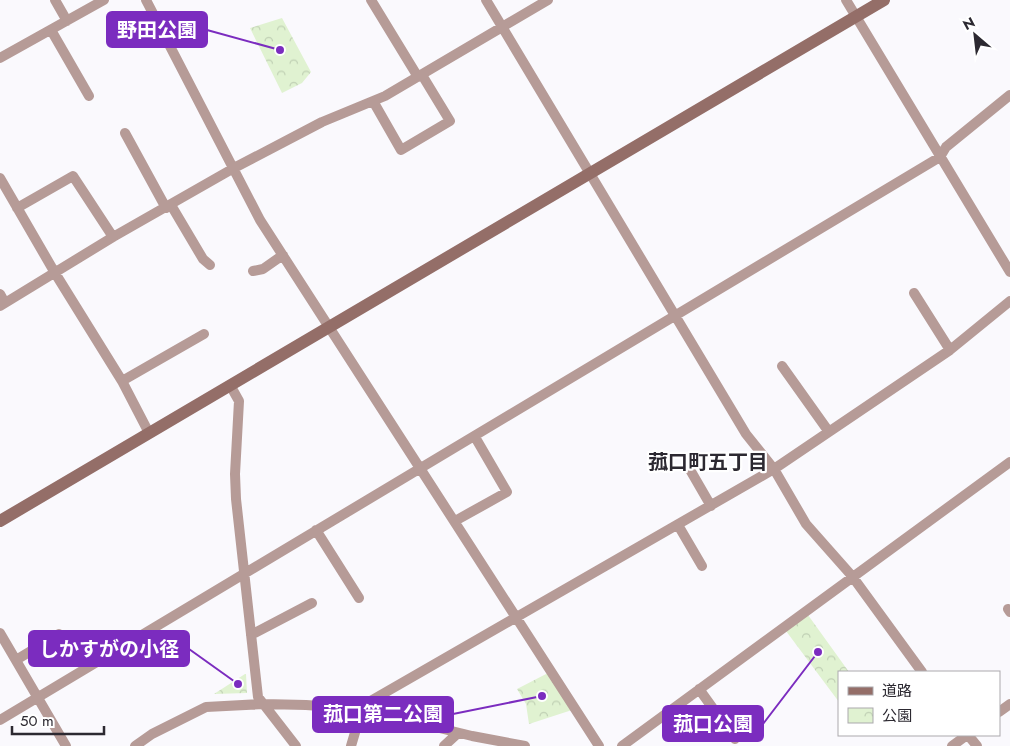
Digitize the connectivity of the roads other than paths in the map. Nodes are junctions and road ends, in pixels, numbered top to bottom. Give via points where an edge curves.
1 (55, 0) edge
2 (104, 0) edge
3 (146, 0) edge
4 (370, 0) edge
5 (486, 0) edge
6 (548, 0) edge
7 (846, 0) edge
8 (884, 0) edge
9 (856, 17) junction
10 (67, 22) junction
11 (503, 27) junction
12 (51, 30) junction
13 (0, 58) edge
14 (420, 76) junction
15 (1010, 95) edge
16 (89, 96) dead end
17 (373, 102) junction
18 (125, 133) dead end
19 (940, 157) junction
20 (234, 168) junction
21 (590, 174) junction
22 (0, 178) edge
23 (168, 206) junction
24 (17, 208) junction
25 (113, 237) junction
26 (283, 255) junction
27 (210, 265) dead end
28 (253, 271) dead end
29 (1010, 272) edge
30 (55, 273) junction
31 (914, 293) dead end
32 (2, 301) edge
33 (1010, 301) edge
34 (676, 314) junction
35 (329, 327) junction
36 (204, 334) dead end
37 (950, 350) junction
38 (782, 366) dead end
39 (122, 381) junction
40 (230, 385) junction
41 (829, 432) junction
42 (149, 433) junction
43 (475, 437) junction
44 (1010, 462) edge
45 (689, 468) dead end
46 (420, 469) junction
47 (774, 469) junction
48 (711, 506) junction
49 (0, 521) edge
50 (454, 522) junction
51 (678, 525) junction
52 (316, 530) junction
53 (702, 566) dead end
54 (244, 574) junction
55 (852, 576) junction
56 (359, 598) dead end
57 (312, 603) dead end
58 (515, 619) junction
59 (0, 633) edge
60 (59, 634) dead end
61 (251, 635) junction
62 (16, 660) junction
63 (921, 671) edge
64 (699, 689) junction
65 (38, 698) junction
66 (263, 704) junction
67 (362, 710) junction
68 (0, 720) edge
69 (458, 733) junction
70 (967, 736) edge
71 (969, 736) edge
72 (735, 739) dead end
73 (474, 741) edge
74 (66, 746) edge
75 (135, 746) edge
76 (296, 746) edge
77 (351, 746) edge
78 (444, 746) edge
79 (525, 746) edge
80 (599, 746) edge
81 (622, 746) edge
82 (952, 746) edge
83 (977, 746) edge

1 - 10 street
2 - 10 street
3 - 20 street
4 - 14 street
5 - 11 street
6 - 11 street
7 - 9 street
8 - 9 street
9 - 19 street
9 - 21 street
10 - 12 street
11 - 14 street
11 - 21 street
12 - 13 street
12 - 16 street
14 - 17 street
14 - 17 street via 450,121 401,150
15 - 19 street via 946,147
17 - 20 street via 322,122
18 - 23 street
19 - 29 street
19 - 34 street
20 - 23 street
20 - 26 street via 260,220
21 - 34 street
21 - 35 street
22 - 24 street
23 - 25 street
23 - 27 street
24 - 25 street via 73,176
24 - 30 street
25 - 30 street
26 - 28 street via 264,269
26 - 35 street
30 - 32 street
30 - 39 street
31 - 37 street
33 - 37 street
34 - 43 street
34 - 47 street via 746,434
35 - 40 street
35 - 46 street
36 - 39 street
37 - 41 street
38 - 41 street
39 - 42 street
40 - 42 street
40 - 54 street via 239,401 235,474
41 - 47 street
42 - 49 street
43 - 46 street
43 - 50 street via 507,492
44 - 55 street
45 - 48 street
46 - 50 street
46 - 52 street
47 - 48 street
47 - 55 street via 806,524
48 - 51 street
50 - 58 street
51 - 53 street
51 - 58 street
52 - 54 street
52 - 56 street
54 - 61 street
54 - 65 street
55 - 63 street
55 - 64 street
57 - 61 street
58 - 67 street via 367,704
58 - 80 street
59 - 62 street
60 - 62 street
61 - 66 street via 258,697
62 - 65 street
64 - 72 street
64 - 81 street
65 - 68 street
65 - 74 street
66 - 67 street
66 - 75 street via 206,707
66 - 76 street
67 - 69 street
67 - 77 street
69 - 73 street
69 - 78 street
70 - 82 street
71 - 83 street
73 - 79 street

